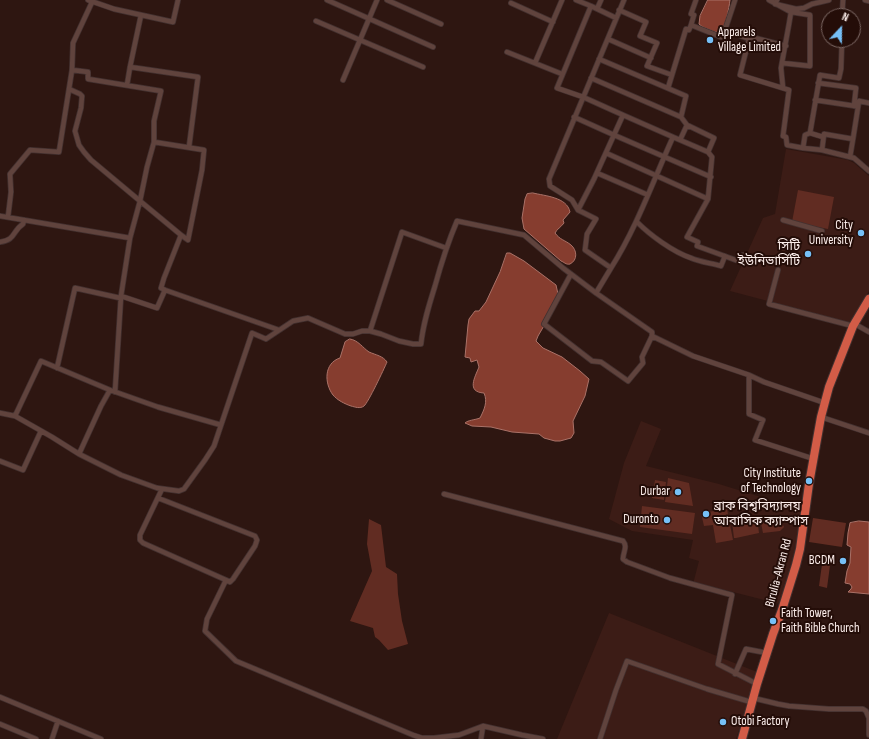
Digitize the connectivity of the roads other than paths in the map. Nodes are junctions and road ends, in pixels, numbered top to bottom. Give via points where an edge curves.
1 (178, 0) edge
2 (327, 0) edge
3 (377, 0) edge
4 (387, 0) edge
5 (562, 0) edge
6 (576, 0) edge
7 (601, 0) edge
8 (624, 0) edge
9 (696, 0) edge
10 (735, 0) edge
11 (769, 0) edge
12 (829, 0) edge
13 (865, 0) edge
14 (91, 1) edge
15 (869, 1) edge
16 (776, 2) edge
17 (511, 3) dead end
18 (591, 6) junction
19 (597, 9) junction
20 (619, 10) junction
21 (791, 12) junction
22 (141, 15) junction
23 (616, 18) junction
24 (369, 19) junction
25 (316, 21) dead end
26 (553, 22) junction
27 (441, 24) dead end
28 (691, 25) junction
29 (725, 30) junction
30 (749, 38) junction
31 (608, 39) junction
32 (360, 40) junction
33 (786, 46) junction
34 (433, 47) dead end
35 (842, 48) edge
36 (508, 52) dead end
37 (651, 58) junction
38 (599, 59) junction
39 (535, 63) junction
40 (782, 63) junction
41 (130, 67) junction
42 (423, 67) dead end
43 (72, 70) junction
44 (562, 74) junction
45 (672, 75) junction
46 (591, 78) junction
47 (343, 80) dead end
48 (818, 83) junction
49 (126, 85) junction
50 (668, 88) junction
51 (783, 88) junction
52 (68, 89) junction
53 (583, 97) junction
54 (815, 100) junction
55 (869, 103) edge
56 (856, 106) junction
57 (623, 115) junction
58 (574, 117) junction
59 (681, 118) junction
60 (687, 125) junction
61 (810, 133) junction
62 (614, 136) junction
63 (673, 137) junction
64 (823, 137) junction
65 (853, 139) junction
66 (680, 140) junction
67 (154, 142) junction
68 (189, 148) junction
69 (803, 148) junction
70 (822, 150) junction
71 (708, 152) junction
72 (606, 153) junction
73 (664, 157) junction
74 (850, 157) junction
75 (869, 171) edge
76 (597, 173) junction
77 (657, 176) junction
78 (711, 177) junction
79 (648, 196) junction
80 (708, 199) junction
81 (140, 201) junction
82 (578, 210) junction
83 (0, 216) edge
84 (8, 217) junction
85 (24, 220) junction
86 (783, 220) dead end
87 (636, 222) junction
88 (822, 231) dead end
89 (181, 235) junction
90 (130, 238) junction
91 (0, 242) edge
92 (446, 248) junction
93 (746, 255) dead end
94 (725, 256) junction
95 (610, 268) junction
96 (778, 270) dead end
97 (571, 274) junction
98 (164, 290) junction
99 (596, 293) junction
100 (120, 297) junction
101 (869, 299) edge
102 (854, 325) junction
103 (279, 330) junction
104 (370, 331) junction
105 (869, 332) edge
106 (652, 336) junction
107 (57, 368) junction
108 (749, 375) junction
109 (110, 390) junction
110 (116, 392) junction
111 (825, 403) junction
112 (0, 413) edge
113 (15, 416) junction
114 (821, 416) junction
115 (221, 425) junction
116 (41, 431) junction
117 (869, 433) edge
118 (79, 454) junction
119 (814, 459) junction
120 (0, 461) edge
121 (162, 489) junction
122 (444, 494) dead end
123 (158, 498) junction
124 (226, 580) junction
125 (767, 653) junction
126 (735, 674) junction
127 (757, 684) junction
128 (0, 697) edge
129 (752, 700) junction
130 (58, 721) junction
131 (0, 724) edge
132 (483, 726) junction
133 (869, 735) edge
134 (36, 739) edge
135 (52, 739) edge
136 (101, 739) edge
137 (481, 739) edge
138 (543, 739) edge
139 (600, 739) edge
140 (742, 739) edge

1 - 22 street via 173,22
2 - 24 street
3 - 24 street
4 - 27 street
5 - 26 street
6 - 18 street
7 - 19 street
8 - 20 street
9 - 28 street via 691,14 694,15
10 - 29 street
11 - 16 street
12 - 16 street via 796,9
13 - 15 street
14 - 22 street
14 - 43 street via 73,43
16 - 21 street
17 - 26 street
18 - 19 street
18 - 44 street
19 - 23 street
20 - 23 street
20 - 37 street via 646,22 640,36 657,43
21 - 33 street
21 - 40 street via 810,15 810,66
22 - 41 street
23 - 31 street
24 - 32 street
24 - 34 street
25 - 32 street
26 - 39 street
28 - 29 street via 721,37
28 - 45 street via 689,30 686,29
29 - 30 street
30 - 33 street
30 - 51 street via 740,75
31 - 37 street
31 - 38 street
32 - 42 street
32 - 47 street
33 - 40 street
35 - 48 street via 839,78 820,75
36 - 39 street
37 - 45 street via 647,66
38 - 46 street
38 - 50 street
39 - 44 street
40 - 51 street
41 - 49 street
41 - 68 street via 198,77
43 - 49 street via 88,72 88,79
43 - 52 street
44 - 53 street via 557,88
45 - 50 street
46 - 53 street
46 - 59 street
48 - 54 street
48 - 56 street via 856,88
49 - 67 street via 161,91 154,121
50 - 59 street via 686,96
51 - 69 street via 789,90 783,136 786,137 787,145
52 - 81 street via 82,96 74,131 79,145 92,160
52 - 84 street via 59,152 30,150 10,174
53 - 57 street
53 - 58 street
54 - 56 street
54 - 61 street
55 - 56 street via 859,101
56 - 65 street
57 - 62 street
57 - 63 street
58 - 62 street
58 - 82 street via 549,179 550,186 572,200
59 - 60 street
60 - 66 street
60 - 71 street via 714,138
61 - 64 street
61 - 69 street via 805,136
62 - 72 street
62 - 73 street
63 - 66 street
63 - 73 street
64 - 65 street via 824,134
64 - 70 street
65 - 74 street
66 - 71 street
67 - 68 street
67 - 81 street
68 - 89 street via 204,150 188,240
69 - 70 street
70 - 74 street
71 - 78 street via 712,157
72 - 76 street
72 - 77 street
73 - 77 street
73 - 78 street
74 - 75 street
76 - 79 street
76 - 82 street
77 - 79 street
77 - 80 street
78 - 80 street
79 - 87 street
80 - 94 street via 687,237 698,242 697,246
81 - 89 street
81 - 90 street
82 - 95 street via 596,219 587,234 585,250
83 - 84 street
84 - 85 street
85 - 90 street
85 - 91 street via 8,241
86 - 88 street
87 - 94 street via 671,248 692,259 721,266
87 - 95 street
89 - 98 street via 164,278 161,288
90 - 100 street
92 - 97 street via 457,221 524,234
92 - 104 street via 402,232
92 - 104 street via 429,304 421,344
93 - 94 street via 743,255 741,262
95 - 99 street
96 - 102 street via 769,304
97 - 99 street
97 - 106 street via 544,324 592,361 601,362 628,381 643,363 642,357
98 - 100 street via 157,308
98 - 103 street
99 - 106 street via 652,332
100 - 107 street via 75,288
100 - 110 street
101 - 102 highway, Birulia-Akran Rd
102 - 105 street
102 - 111 highway, Birulia-Akran Rd
103 - 104 street via 293,320 308,318 345,334
103 - 115 street via 266,339 252,333
106 - 108 street via 693,356
107 - 109 street
107 - 113 street via 41,361
108 - 111 street
108 - 119 street via 749,414 764,420 755,440
109 - 110 street
109 - 118 street
110 - 115 street
111 - 114 highway, Birulia-Akran Rd
112 - 113 street
113 - 116 street
114 - 117 street
114 - 119 highway, Birulia-Akran Rd
115 - 121 street via 214,446 184,490
116 - 118 street
116 - 120 street via 23,470
118 - 121 street via 121,475
119 - 125 highway, Birulia-Akran Rd via 800,549
121 - 123 street
122 - 126 street via 623,541 623,559 627,562 670,578 732,595 718,664
123 - 124 street via 140,535 143,544
123 - 124 street via 255,536 255,546 233,580
124 - 132 street via 207,619 205,631 236,661 422,738 459,735
125 - 126 street via 746,649
125 - 127 highway, Birulia-Akran Rd
126 - 127 street
127 - 129 highway, Birulia-Akran Rd
128 - 130 street
129 - 133 street via 789,706 863,709 869,718
129 - 139 street via 707,689 627,661
129 - 140 highway, Birulia-Akran Rd
130 - 135 street
130 - 136 street
131 - 134 street
132 - 137 street
132 - 138 street

